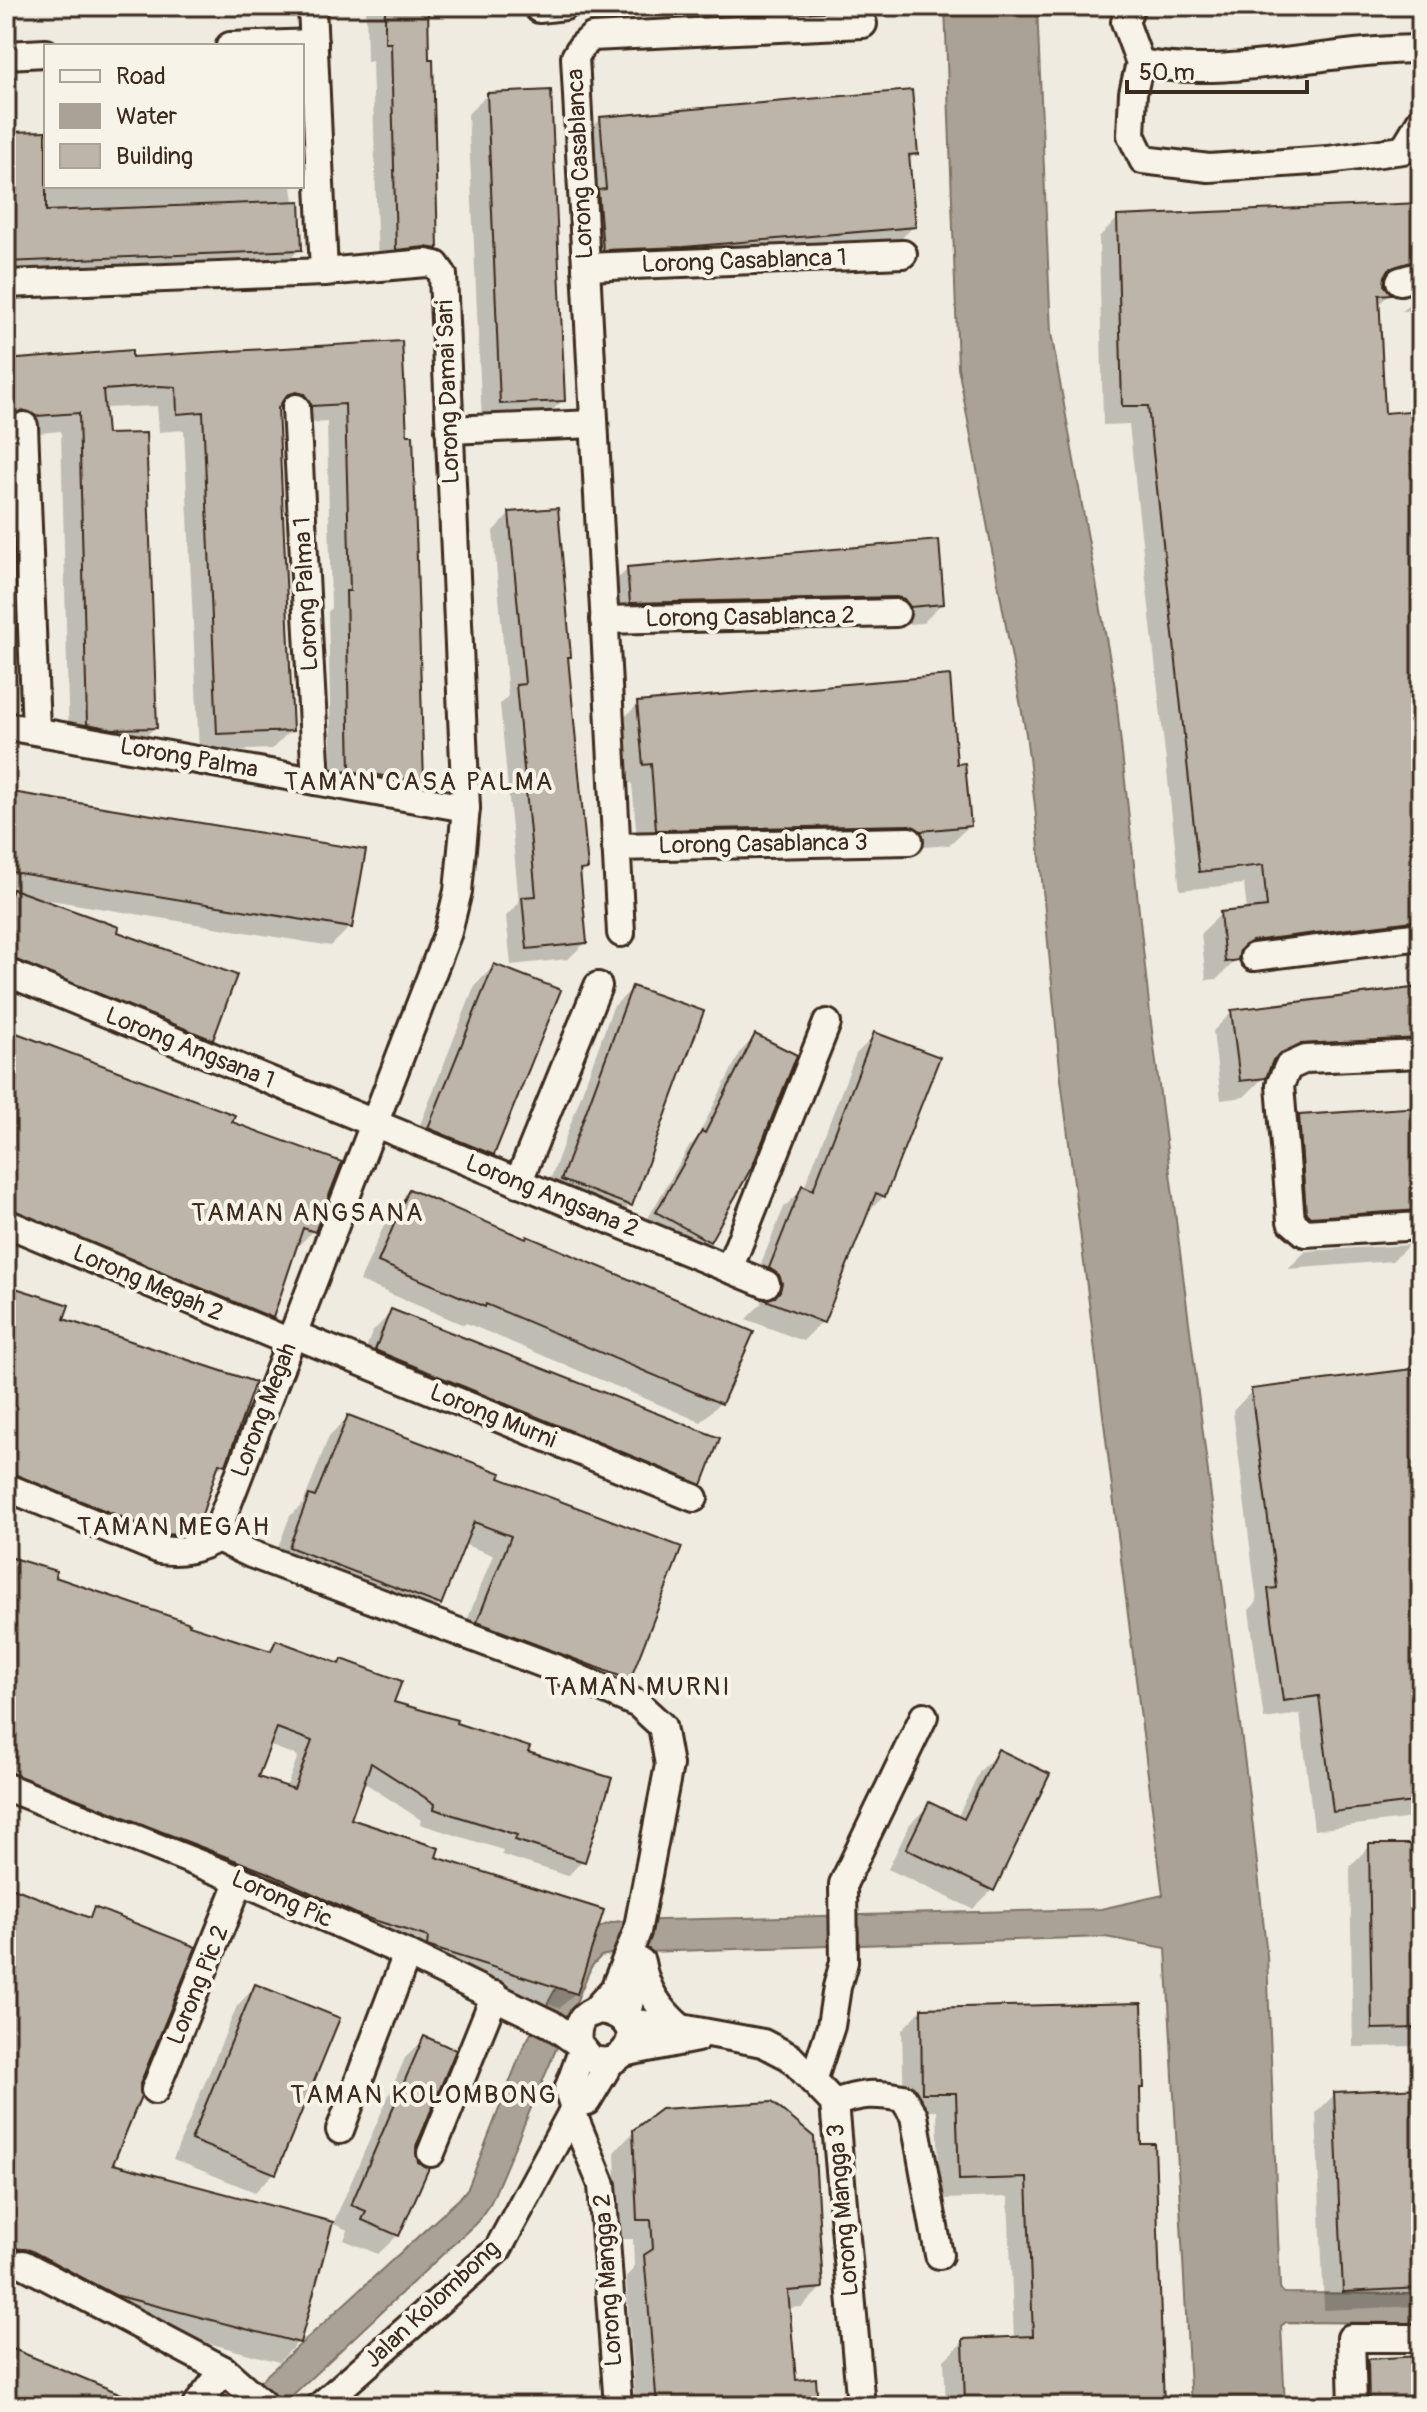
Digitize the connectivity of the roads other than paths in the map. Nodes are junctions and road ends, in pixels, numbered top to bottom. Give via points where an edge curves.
1 (312, 6) edge
2 (1131, 6) edge
3 (863, 24) dead end
4 (314, 43) junction
5 (286, 44) edge
6 (1421, 49) edge
7 (44, 53) edge
8 (6, 55) edge
9 (1140, 63) junction
10 (1421, 120) edge
11 (903, 254) dead end
12 (586, 267) junction
13 (324, 272) junction
14 (6, 284) edge
15 (296, 408) dead end
16 (594, 424) junction
17 (24, 426) dead end
18 (449, 430) junction
19 (896, 613) dead end
20 (604, 620) junction
21 (6, 726) edge
22 (36, 730) junction
23 (316, 781) junction
24 (466, 808) junction
25 (909, 841) dead end
26 (616, 847) junction
27 (621, 933) dead end
28 (1421, 936) edge
29 (1254, 957) dead end
30 (6, 972) edge
31 (598, 986) dead end
32 (827, 1023) dead end
33 (1421, 1054) edge
34 (374, 1124) junction
35 (518, 1183) junction
36 (6, 1223) edge
37 (1421, 1226) edge
38 (729, 1269) junction
39 (766, 1284) dead end
40 (292, 1338) junction
41 (6, 1487) edge
42 (694, 1498) dead end
43 (218, 1538) junction
44 (924, 1716) dead end
45 (6, 1787) edge
46 (240, 1880) junction
47 (636, 1940) junction
48 (407, 1954) junction
49 (495, 1995) junction
50 (625, 2022) junction
51 (681, 2028) junction
52 (584, 2031) junction
53 (721, 2034) junction
54 (617, 2057) junction
55 (813, 2081) junction
56 (155, 2090) dead end
57 (834, 2103) junction
58 (572, 2108) junction
59 (340, 2130) dead end
60 (431, 2153) dead end
61 (939, 2255) dead end
62 (23, 2264) dead end
63 (1421, 2338) edge
64 (224, 2370) junction
65 (257, 2398) edge
66 (196, 2406) edge
67 (320, 2406) edge
68 (618, 2406) edge
69 (861, 2406) edge
70 (1353, 2406) edge

1 - 4 street
2 - 9 street via 1125,22
3 - 12 street, Lorong Casablanca via 592,37 575,57
4 - 5 street
4 - 13 street
6 - 9 street via 1234,67 1172,69
7 - 8 street
9 - 10 street via 1131,135 1143,160 1209,168 1403,150
11 - 12 street, Lorong Casablanca 1
12 - 16 street, Lorong Casablanca
13 - 14 street, Lorong Damai Sari
13 - 18 street, Lorong Damai Sari via 436,265 443,275
15 - 23 street, Lorong Palma 1
16 - 18 street
16 - 20 street, Lorong Casablanca
17 - 22 street
18 - 24 street, Lorong Damai Sari
19 - 20 street, Lorong Casablanca 2
20 - 26 street, Lorong Casablanca
21 - 22 street, Lorong Palma
22 - 23 street, Lorong Palma
23 - 24 street, Lorong Palma
24 - 34 street, Lorong Megah via 458,891 448,932
25 - 26 street, Lorong Casablanca 3
26 - 27 street, Lorong Casablanca
28 - 29 street
30 - 34 street, Lorong Angsana 1
31 - 35 street
32 - 38 street
33 - 37 street via 1306,1059 1288,1067 1280,1085 1291,1221 1305,1233
34 - 35 street, Lorong Angsana 2
34 - 40 street, Lorong Megah
35 - 38 street, Lorong Angsana 2
36 - 40 street, Lorong Megah 2
38 - 39 street, Lorong Angsana 2
40 - 42 street, Lorong Murni
40 - 43 street, Lorong Megah
41 - 43 street via 160,1550 199,1548
43 - 47 street via 557,1669 638,1704 662,1726 669,1765
44 - 55 street via 843,1884 844,1962
45 - 46 street, Lorong Pic
46 - 48 street, Lorong Pic
46 - 56 street, Lorong Pic 2
47 - 50 street
47 - 51 street via 645,1983
47 - 52 street via 614,1989
48 - 49 street, Lorong Pic
48 - 59 street
49 - 52 street, Lorong Pic via 551,2024
49 - 60 street
50 - 51 street, Lorong Mangga 3
50 - 52 street via 614,2012
50 - 54 street via 629,2038
51 - 53 street, Lorong Mangga 3
52 - 54 street via 591,2059
52 - 58 street, Jalan Kolombong via 568,2090
53 - 54 street, Lorong Mangga 3
53 - 55 street, Lorong Mangga 3 via 763,2043 790,2057
54 - 58 street, Jalan Kolombong via 587,2101
55 - 57 street, Lorong Mangga 3
57 - 61 street via 858,2094 903,2098 914,2116
57 - 69 street, Lorong Mangga 3
58 - 67 street, Jalan Kolombong via 498,2249
58 - 68 street, Lorong Mangga 2 via 602,2185
62 - 64 street
63 - 70 street via 1351,2338
64 - 65 street
64 - 66 street

